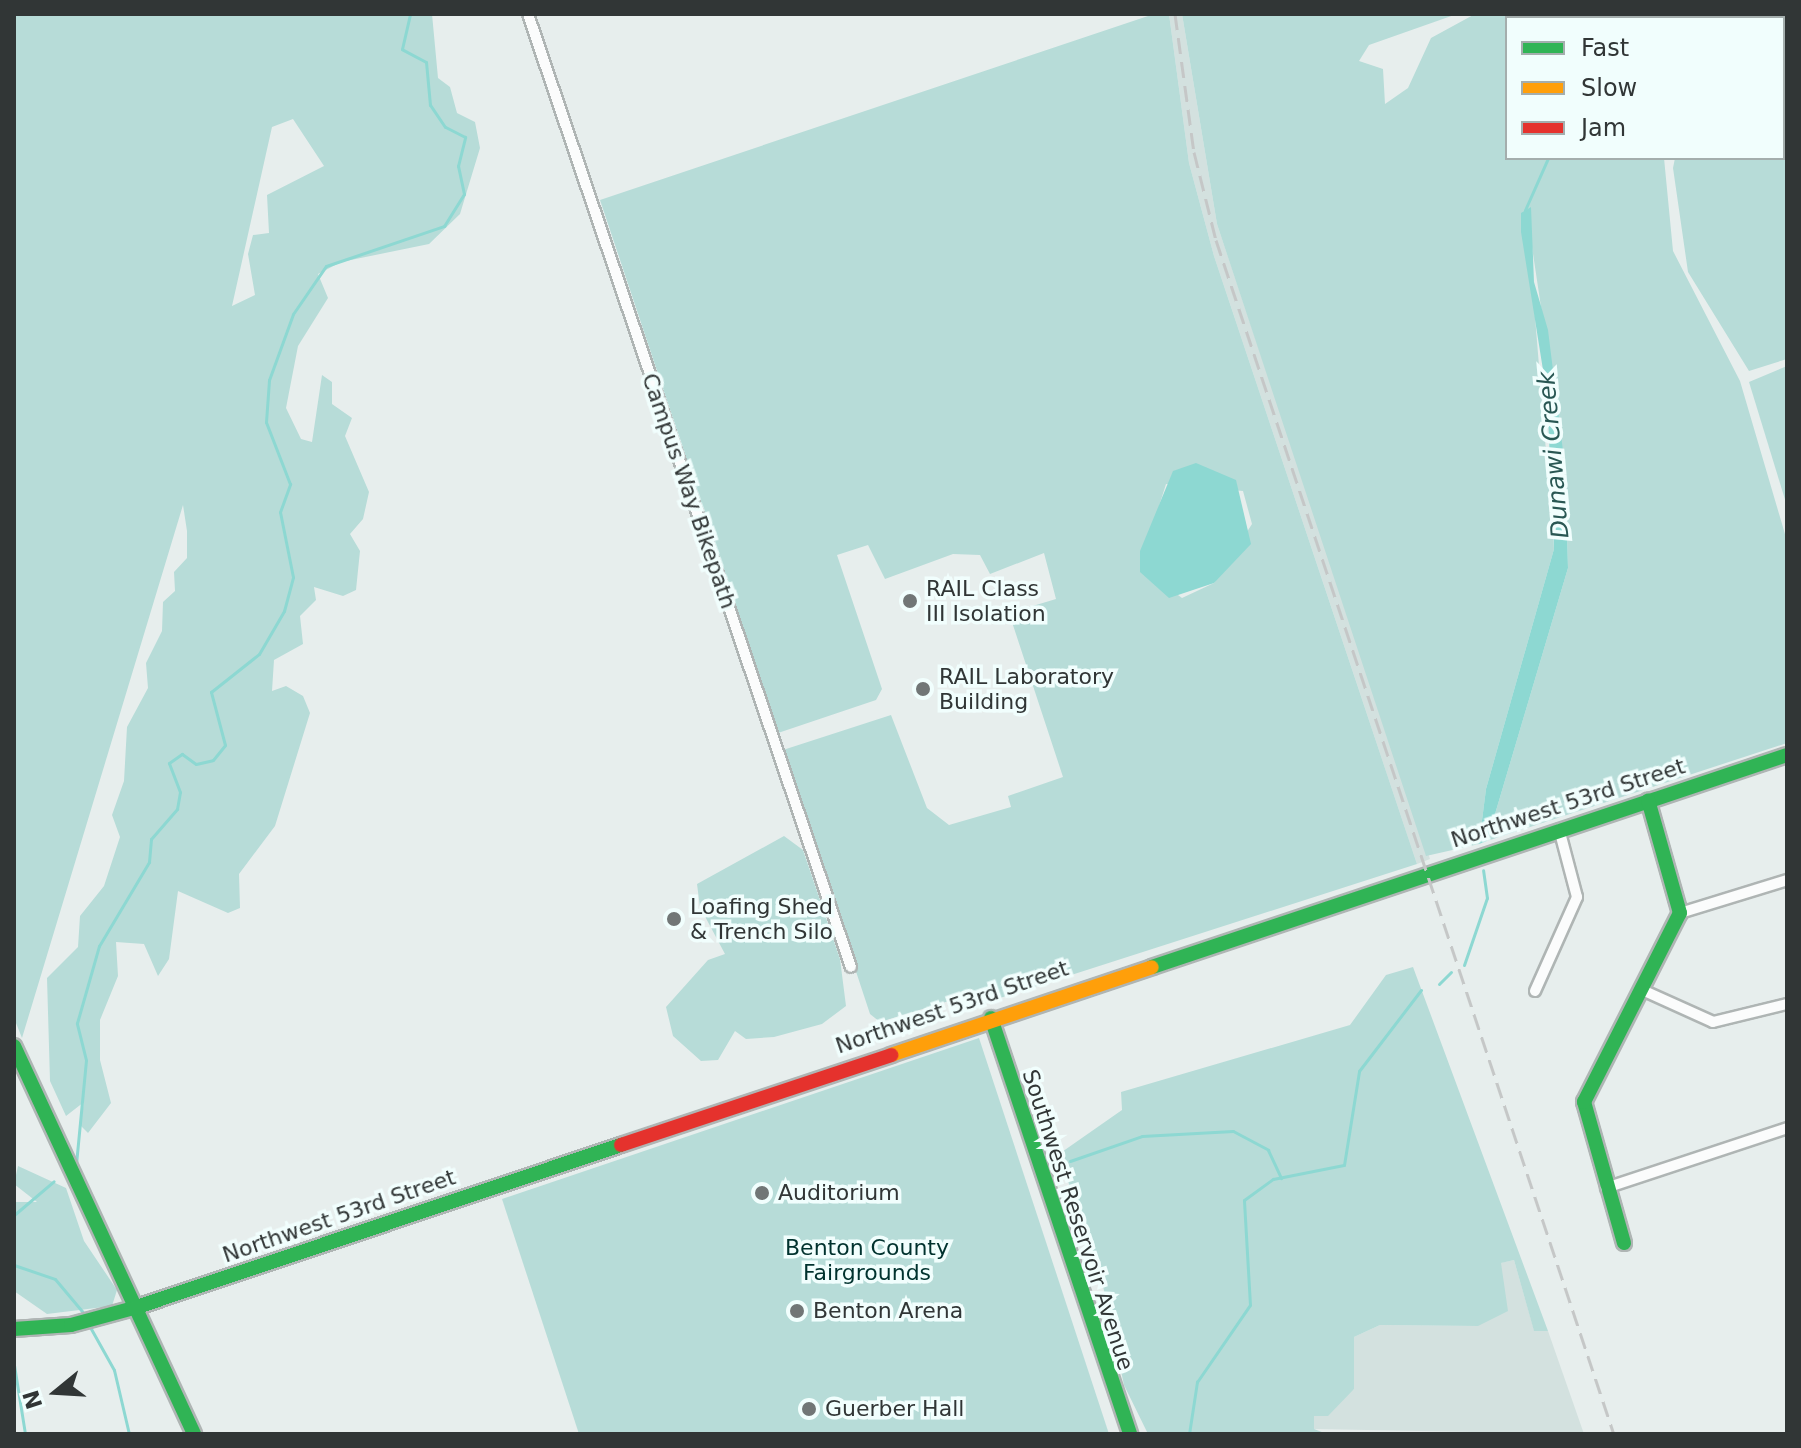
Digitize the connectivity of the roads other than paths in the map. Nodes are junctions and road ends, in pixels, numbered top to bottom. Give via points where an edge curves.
1 (528, 14) edge
2 (1787, 755) edge
3 (1648, 800) junction
4 (1559, 829) junction
5 (1787, 880) edge
6 (1680, 913) junction
7 (851, 967) dead end
8 (1640, 989) junction
9 (1535, 991) dead end
10 (1787, 1004) edge
11 (991, 1018) junction
12 (14, 1046) edge
13 (1787, 1128) edge
14 (1606, 1188) junction
15 (1624, 1243) dead end
16 (134, 1308) junction
17 (14, 1329) edge
18 (194, 1434) edge
19 (1130, 1434) edge

1 - 7 street, Campus Way Bikepath
2 - 3 main road, Northwest 53rd Street
3 - 4 main road, Northwest 53rd Street
3 - 6 main road
4 - 9 street via 1577,897
4 - 11 main road, Northwest 53rd Street
5 - 6 street
6 - 8 main road
8 - 10 street via 1713,1022
8 - 14 main road via 1584,1102
11 - 16 main road, Northwest 53rd Street
11 - 19 main road, Southwest Reservoir Avenue
12 - 16 main road
13 - 14 street
14 - 15 main road
16 - 17 main road, Northwest 53rd Street via 71,1325
16 - 18 main road

